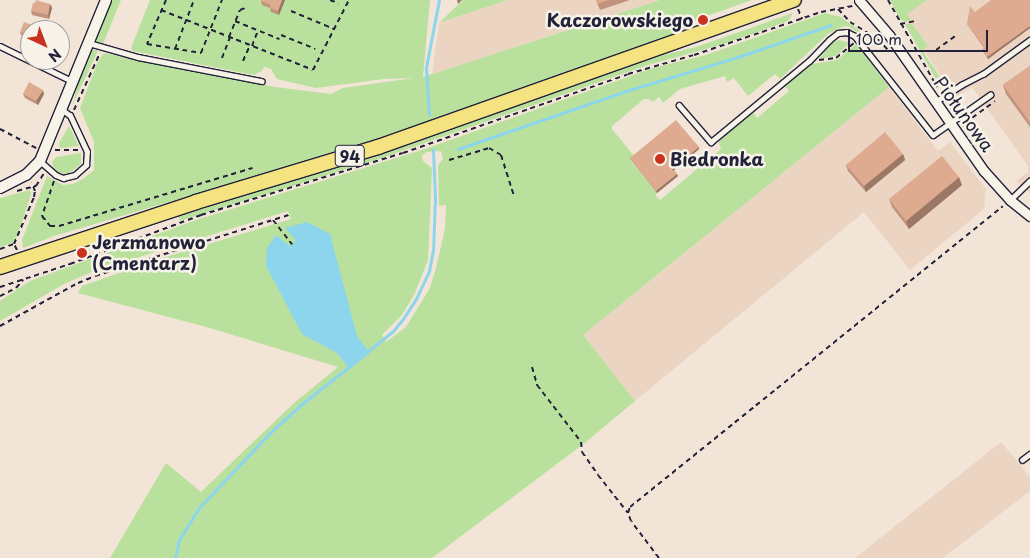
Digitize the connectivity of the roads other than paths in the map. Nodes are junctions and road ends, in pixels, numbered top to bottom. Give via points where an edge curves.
1 (106, 0) edge
2 (794, 0) edge
3 (860, 0) edge
4 (1030, 40) edge
5 (89, 43) junction
6 (0, 46) edge
7 (262, 81) dead end
8 (73, 82) junction
9 (990, 95) dead end
10 (935, 102) junction
11 (679, 104) dead end
12 (62, 110) junction
13 (950, 122) junction
14 (46, 154) junction
15 (1030, 181) edge
16 (0, 188) edge
17 (1010, 200) junction
18 (1030, 216) edge
19 (0, 267) edge
20 (1030, 454) edge
21 (1022, 460) dead end

1 - 5 street
2 - 19 main road, 94 via 378,148 196,202
3 - 10 street, Piołunowa via 889,35
4 - 10 lane via 983,74
5 - 7 lane
5 - 8 street
6 - 8 lane
8 - 12 street
9 - 13 lane
10 - 13 street, Piołunowa
11 - 13 lane via 711,142 838,33 847,32 858,39 932,135
12 - 14 street
12 - 14 lane via 70,116 87,152 84,168 68,178 56,175
13 - 17 street, Piołunowa via 984,171
14 - 16 street via 26,175
15 - 17 lane
17 - 18 street, Piołunowa
20 - 21 lane

